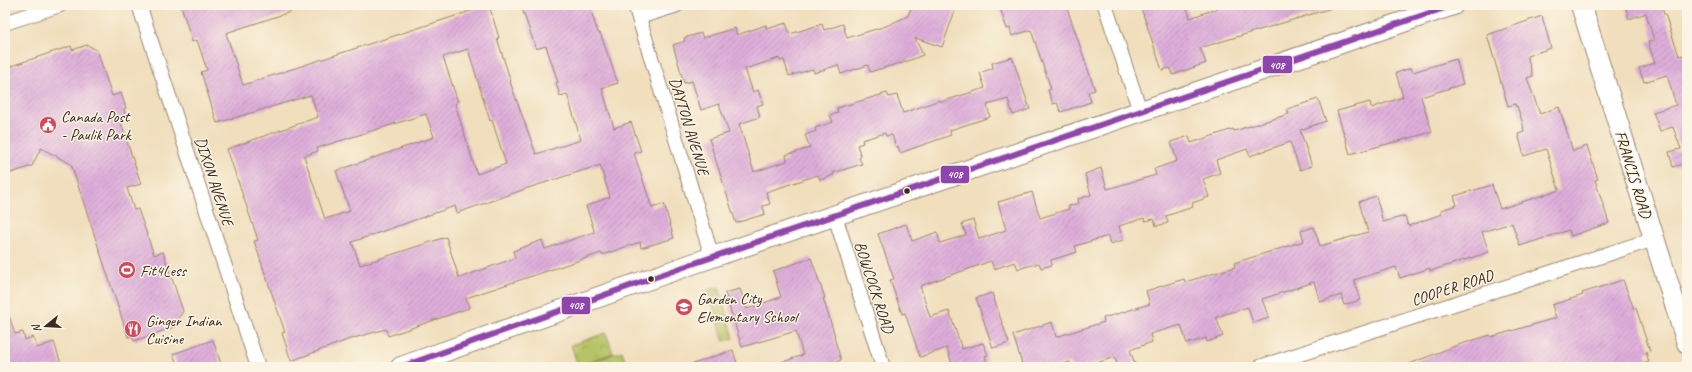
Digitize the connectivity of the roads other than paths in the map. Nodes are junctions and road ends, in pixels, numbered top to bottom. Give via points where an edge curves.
1 (60, 5) edge
2 (139, 5) edge
3 (677, 5) edge
4 (1105, 5) edge
5 (1453, 5) edge
6 (1581, 5) edge
7 (637, 11) edge
8 (5, 23) edge
9 (1140, 111) junction
10 (835, 216) junction
11 (1654, 239) junction
12 (712, 257) junction
13 (1687, 343) edge
14 (258, 367) edge
15 (401, 367) edge
16 (883, 367) edge
17 (1260, 367) edge

1 - 8 street
2 - 14 street, DIXON AVENUE
3 - 7 street
4 - 9 street
5 - 9 street
6 - 11 street, FRANCIS ROAD
7 - 12 street, DAYTON AVENUE
9 - 10 street
10 - 12 street
10 - 16 street, BOWCOCK ROAD
11 - 13 street, FRANCIS ROAD
11 - 17 street, COOPER ROAD
12 - 15 street

